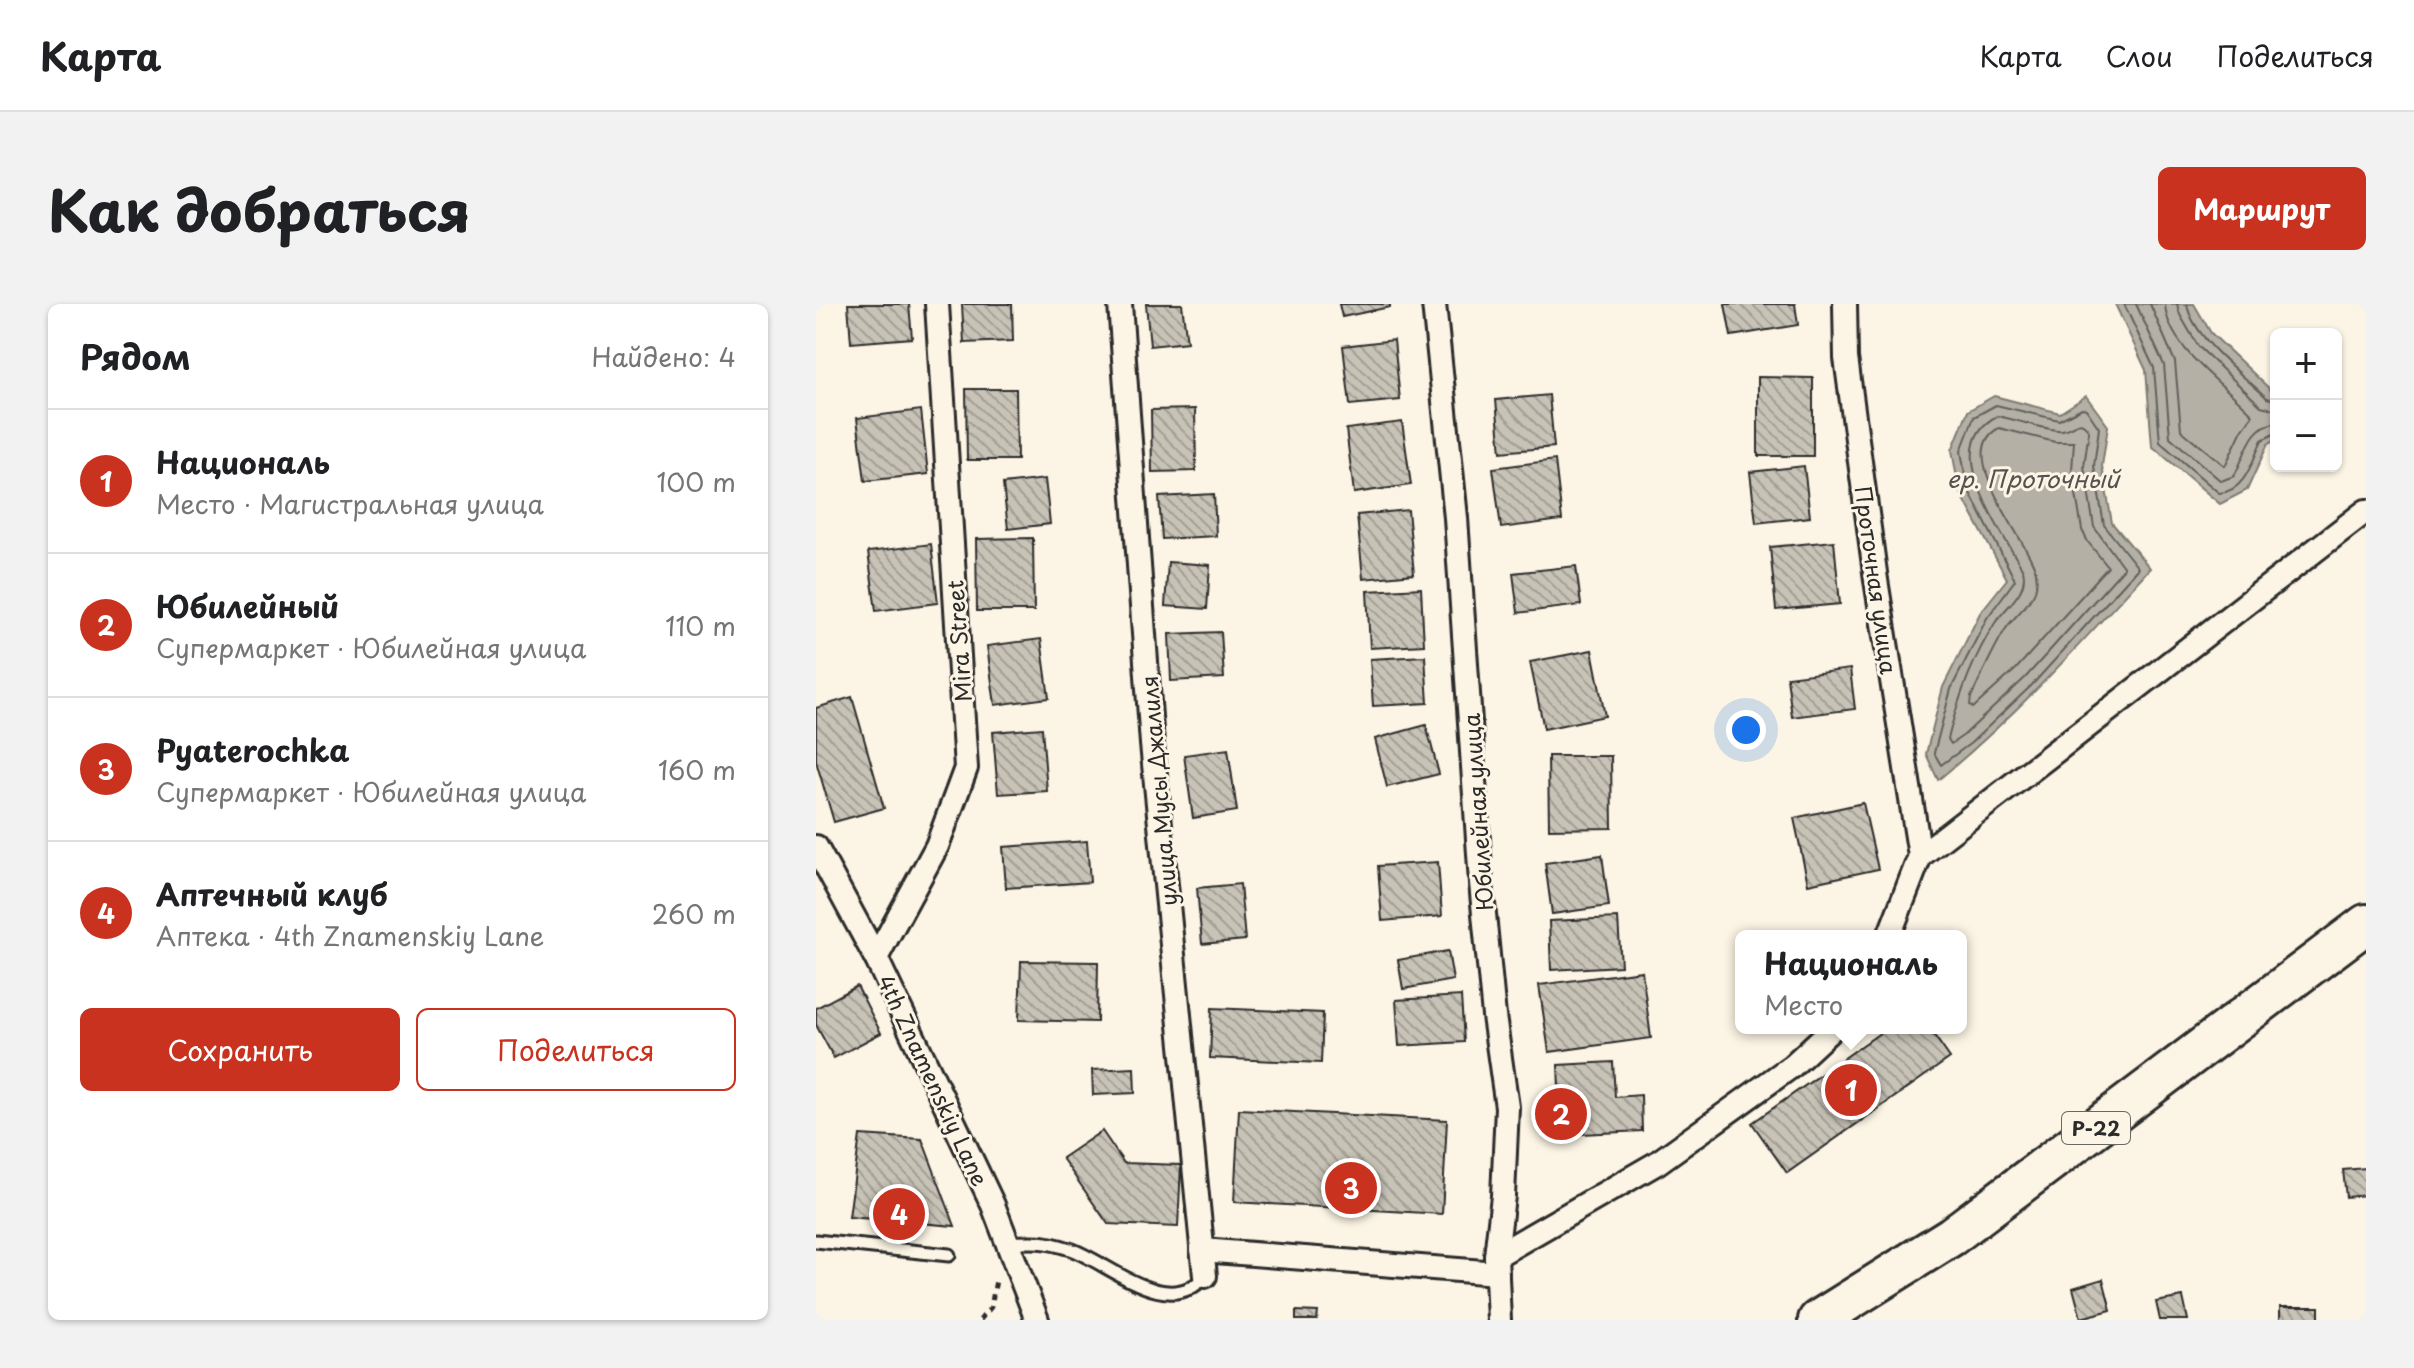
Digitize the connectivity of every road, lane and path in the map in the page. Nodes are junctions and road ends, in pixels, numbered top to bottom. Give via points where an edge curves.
1 (937, 304) edge
2 (1120, 304) edge
3 (1434, 304) edge
4 (1845, 304) edge
5 (2366, 511) edge
6 (816, 847) edge
7 (1920, 856) junction
8 (2366, 924) edge
9 (1891, 930) edge
10 (876, 958) junction
11 (1827, 1034) edge
12 (816, 1241) edge
13 (1008, 1243) junction
14 (1202, 1250) junction
15 (949, 1255) dead end
16 (1497, 1264) junction
17 (1205, 1276) joint
18 (1037, 1320) edge
19 (1499, 1320) edge
20 (1818, 1320) edge

1 - 10 street, Mira Street via 966,768 937,846
2 - 14 street, улица Мусы Джалиля via 1152,744
3 - 16 street, Юбилейная улица via 1456,518 1481,883 1507,1107
4 - 7 street, Проточная улица via 1846,358 1873,564
5 - 7 street
6 - 10 street, 4th Znamenskiy Lane
7 - 9 street
8 - 20 highway, Р-22 via 1952,1236
10 - 13 street, 4th Znamenskiy Lane
11 - 16 street via 1792,1066 1657,1163
12 - 15 lane
13 - 17 lane via 1041,1240 1074,1250 1130,1282 1168,1293 1196,1287
13 - 18 street, 4th Znamenskiy Lane
14 - 16 street
14 - 17 street, улица Мусы Джалиля
16 - 19 street, Юбилейная улица

